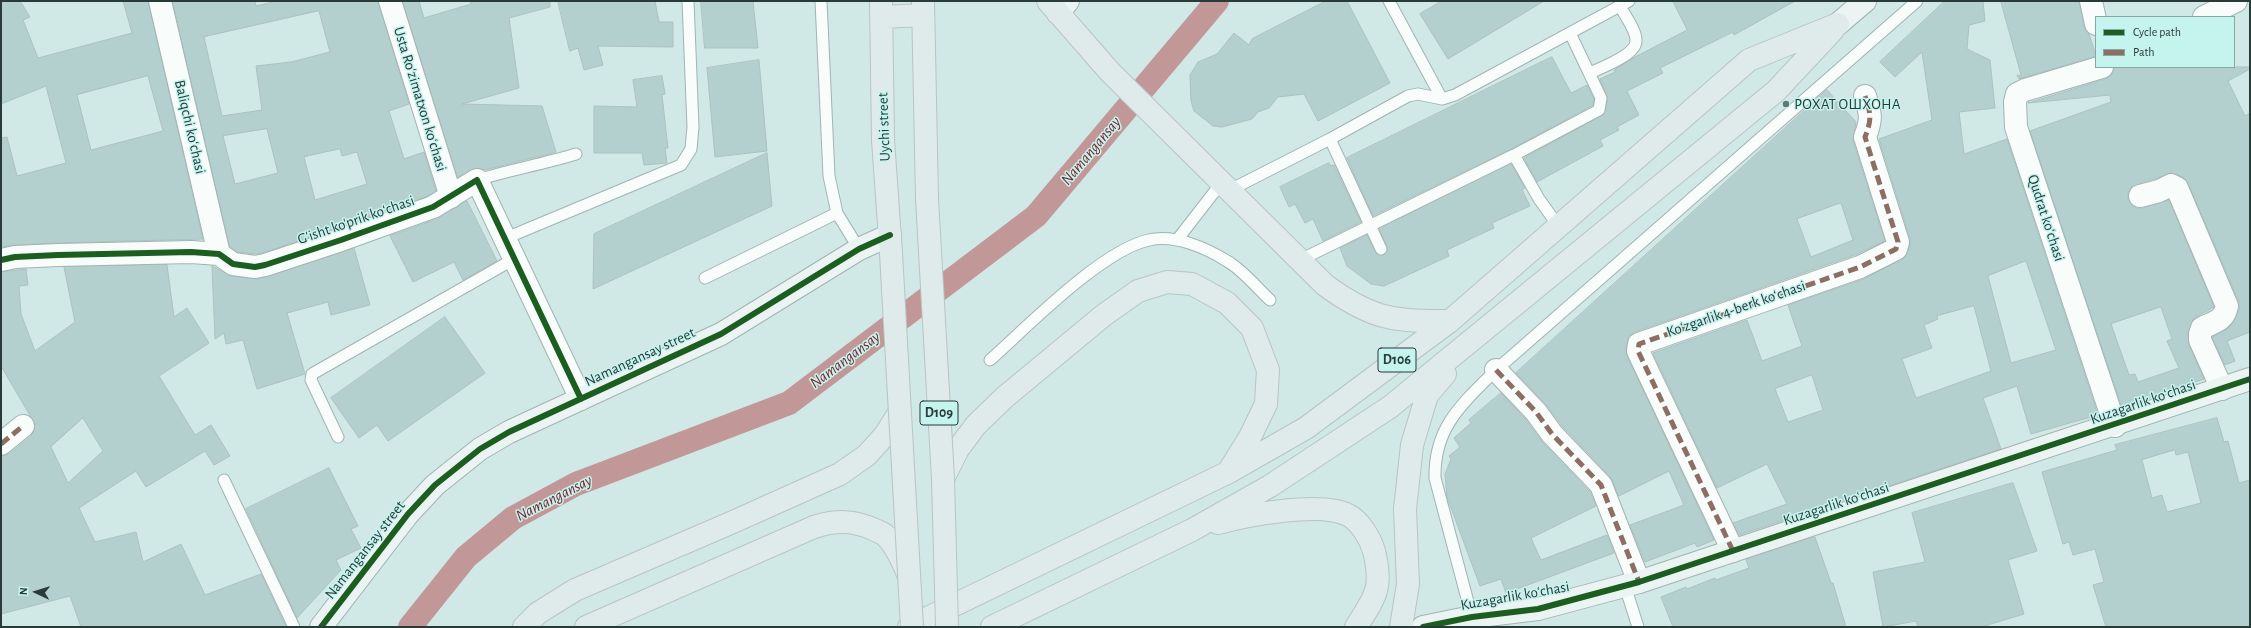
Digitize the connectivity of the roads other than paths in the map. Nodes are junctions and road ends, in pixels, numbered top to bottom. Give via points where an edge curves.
1 (160, 1) edge
2 (390, 1) edge
3 (688, 1) edge
4 (821, 1) edge
5 (1389, 1) edge
6 (1865, 1) edge
7 (1917, 1) edge
8 (2091, 1) edge
9 (2236, 1) edge
10 (1625, 4) edge
11 (1058, 5) edge
12 (923, 8) edge
13 (881, 9) edge
14 (2206, 16) edge
15 (2095, 19) edge
16 (1838, 24) junction
17 (1570, 33) junction
18 (2099, 68) edge
19 (1590, 73) junction
20 (1865, 96) dead end
21 (1442, 98) junction
22 (1330, 139) junction
23 (576, 154) dead end
24 (1514, 155) junction
25 (477, 180) junction
26 (1226, 186) junction
27 (2140, 196) dead end
28 (451, 197) junction
29 (837, 213) junction
30 (1370, 225) junction
31 (1559, 227) junction
32 (506, 238) junction
33 (1177, 240) junction
34 (890, 244) junction
35 (859, 249) junction
36 (1381, 249) dead end
37 (219, 254) junction
38 (514, 259) junction
39 (1, 260) edge
40 (1300, 260) junction
41 (705, 278) dead end
42 (1497, 281) junction
43 (1270, 300) dead end
44 (1515, 303) junction
45 (1450, 320) junction
46 (1478, 334) junction
47 (990, 360) dead end
48 (1496, 370) junction
49 (2250, 380) edge
50 (2222, 389) junction
51 (581, 399) junction
52 (899, 413) junction
53 (24, 426) dead end
54 (2115, 426) junction
55 (338, 437) dead end
56 (1, 444) edge
57 (1228, 472) junction
58 (943, 479) junction
59 (224, 480) dead end
60 (1192, 530) junction
61 (1733, 551) junction
62 (908, 574) junction
63 (1632, 584) junction
64 (1473, 622) edge
65 (294, 627) edge
66 (321, 627) edge
67 (524, 627) edge
68 (586, 627) edge
69 (909, 627) edge
70 (912, 627) edge
71 (947, 627) edge
72 (992, 627) edge
73 (1356, 627) edge
74 (1401, 627) edge
75 (1423, 627) edge
76 (1638, 627) edge

1 - 37 street, Baliqchi koʻchasi
2 - 28 street, Usta Roʻzimatxon koʻchasi
3 - 32 lane via 693,127 691,149 681,165
4 - 29 lane via 829,176
5 - 21 lane
6 - 16 street, D106
7 - 48 lane
8 - 15 street
9 - 14 street
10 - 17 lane
10 - 19 lane via 1636,40 1635,47 1630,53
11 - 26 main road via 1110,72
12 - 13 main road
12 - 58 main road, D109, bridge via 927,199
13 - 34 main road, Uychi street / D109 via 883,140
16 - 31 main road, D106 via 1749,60
16 - 44 main road, D106 via 1776,90
17 - 19 lane
17 - 21 lane via 1455,95
18 - 54 street, Qudrat koʻchasi via 2017,94 2016,127
19 - 24 lane via 1602,98 1599,110
20 - 61 street, Koʻzgarlik 4-berk koʻchasi via 1871,113 1865,137 1898,242 1896,249 1891,254 1860,267 1639,344 1638,351
21 - 22 lane via 1418,94 1408,96
22 - 26 lane
22 - 30 lane
23 - 25 lane via 542,165 507,170
24 - 30 lane
24 - 31 lane via 1539,199
25 - 28 street, G'isht ko'prik koʻchasi
25 - 32 street
26 - 33 lane
26 - 40 main road
27 - 50 street via 2171,185 2177,188 2180,195 2227,306 2226,314 2221,320 2202,328 2200,334 2200,340
28 - 37 street, G'isht ko'prik koʻchasi via 433,207 265,265 255,267 233,264
29 - 35 lane
29 - 41 lane
30 - 36 lane
30 - 40 lane
31 - 42 main road, D106
32 - 38 street
33 - 43 lane via 1201,247 1228,261
33 - 47 lane via 1150,240 1121,251 1081,280
34 - 35 street, Namangansay street
34 - 52 main road, D109, bridge
35 - 51 street, Namangansay street via 721,334
37 - 39 street, G'isht ko'prik koʻchasi via 191,252 73,255
38 - 51 street
38 - 55 lane via 312,374 312,380
40 - 45 main road via 1349,303 1373,314 1411,322
42 - 44 main road
42 - 45 main road, D106
44 - 46 main road, D106
45 - 57 main road, D106 via 1306,428
46 - 60 main road, D106 via 1390,407 1270,486
46 - 74 main road via 1427,395 1412,445 1405,509 1408,584
48 - 63 street via 1601,485
48 - 64 lane via 1461,404 1449,420 1438,446 1435,462 1435,478
49 - 50 street, Kuzagarlik koʻchasi
50 - 54 street, Kuzagarlik koʻchasi
51 - 66 street, Namangansay street via 509,432 480,449 435,485 408,514
52 - 62 main road, D109, bridge
52 - 67 main road via 885,435 867,455 840,474 575,590 538,613
53 - 56 street
54 - 61 street, Kuzagarlik koʻchasi
57 - 58 main road via 1250,437 1266,404 1268,370 1252,328 1227,303 1192,284 1167,282 1138,291 1104,315 1005,397 976,425 958,449
57 - 69 main road, D106
58 - 71 main road, D109, bridge
59 - 65 lane
60 - 72 main road, D106
60 - 73 main road via 1245,516 1314,508 1348,514 1371,541 1379,573 1377,589
61 - 63 street, Kuzagarlik koʻchasi
62 - 68 main road via 897,550 886,535 866,526 845,521 829,522 814,526
62 - 70 main road, D109, bridge
63 - 64 street, Kuzagarlik koʻchasi via 1538,609
63 - 76 lane
64 - 75 street, Kuzagarlik koʻchasi

